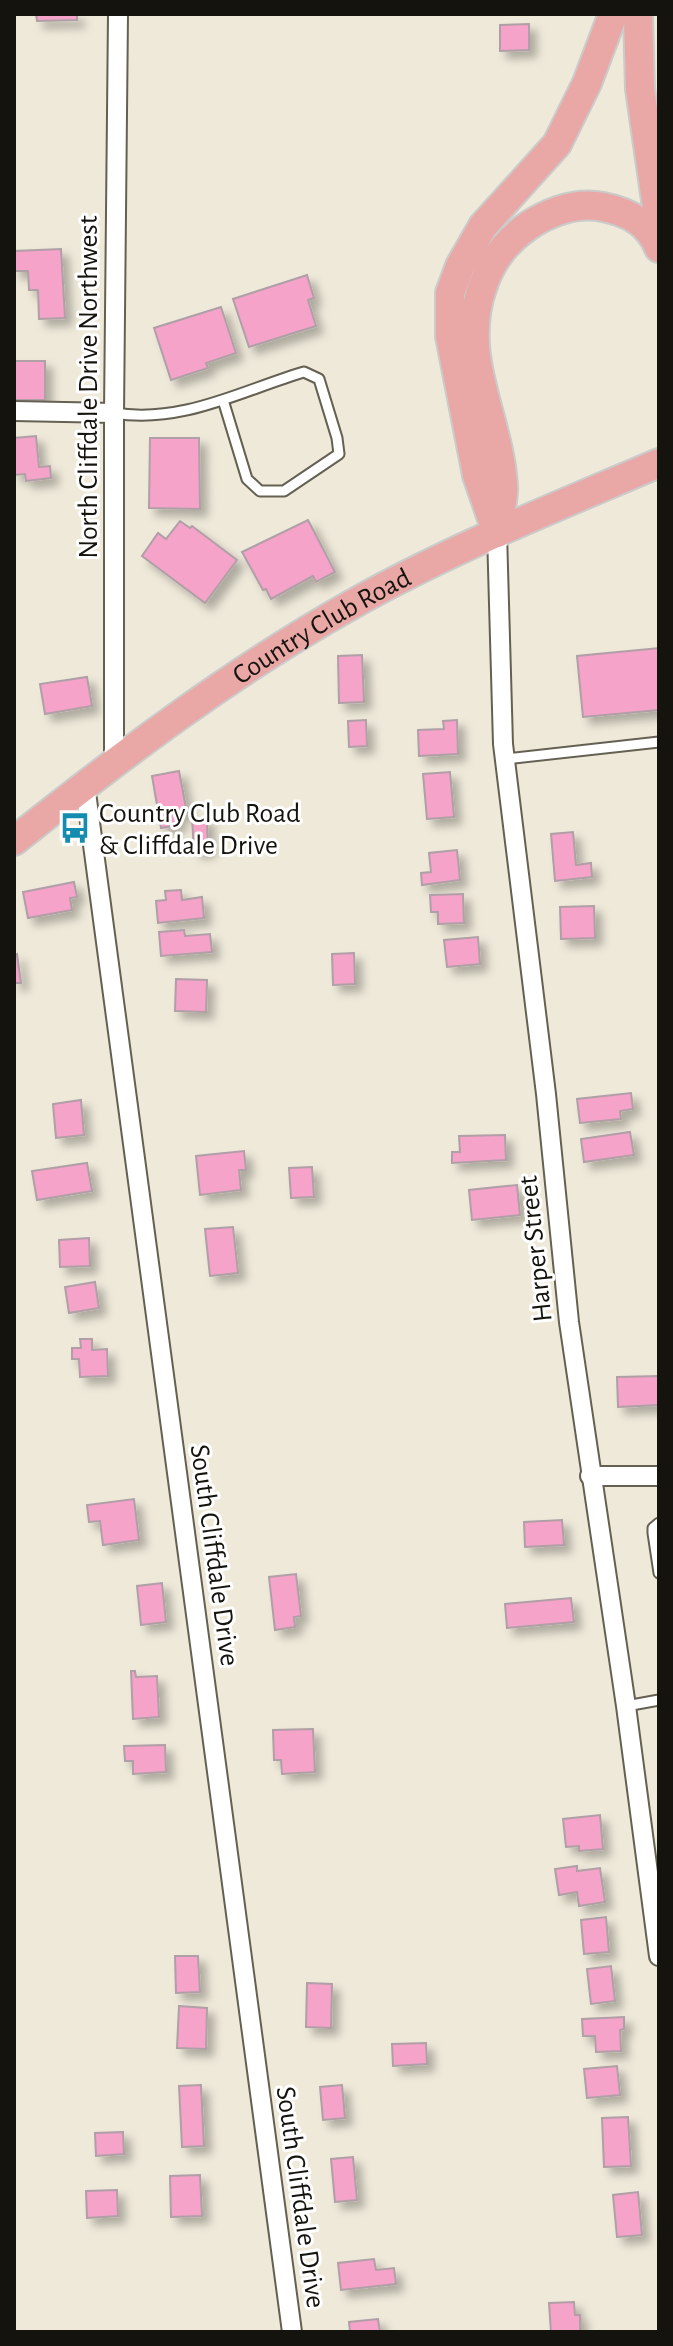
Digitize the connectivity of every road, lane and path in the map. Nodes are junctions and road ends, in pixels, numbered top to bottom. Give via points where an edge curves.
1 (118, 14) edge
2 (613, 14) edge
3 (638, 14) edge
4 (659, 221) edge
5 (659, 248) edge
6 (223, 400) junction
7 (14, 411) edge
8 (114, 413) junction
9 (659, 463) edge
10 (497, 533) junction
11 (659, 742) edge
12 (505, 759) junction
13 (114, 761) junction
14 (85, 785) junction
15 (14, 841) edge
16 (590, 1476) junction
17 (659, 1476) edge
18 (659, 1523) edge
19 (659, 1573) edge
20 (659, 1700) edge
21 (626, 1706) junction
22 (659, 1956) edge
23 (292, 2332) edge

1 - 8 street, North Cliffdale Drive Northwest
2 - 10 main road via 557,144 483,226 450,293 450,336 477,475
3 - 4 main road via 640,89
5 - 10 main road via 637,219 614,209 579,205 539,219 495,258 479,297 474,348 503,488
6 - 6 lane via 304,372 319,379 339,454 284,491 260,491 247,479
6 - 8 lane via 165,416
7 - 8 street
8 - 13 street, North Cliffdale Drive Northwest
9 - 10 main road, Country Club Road
10 - 12 street, Harper Street
10 - 13 main road, Country Club Road via 353,604
11 - 12 lane
12 - 16 street, Harper Street
13 - 14 main road, Country Club Road
14 - 15 main road, Country Club Road
14 - 23 street, South Cliffdale Drive
16 - 17 street
16 - 21 street, Harper Street
18 - 19 lane via 653,1533
20 - 21 lane
21 - 22 street, Harper Street

